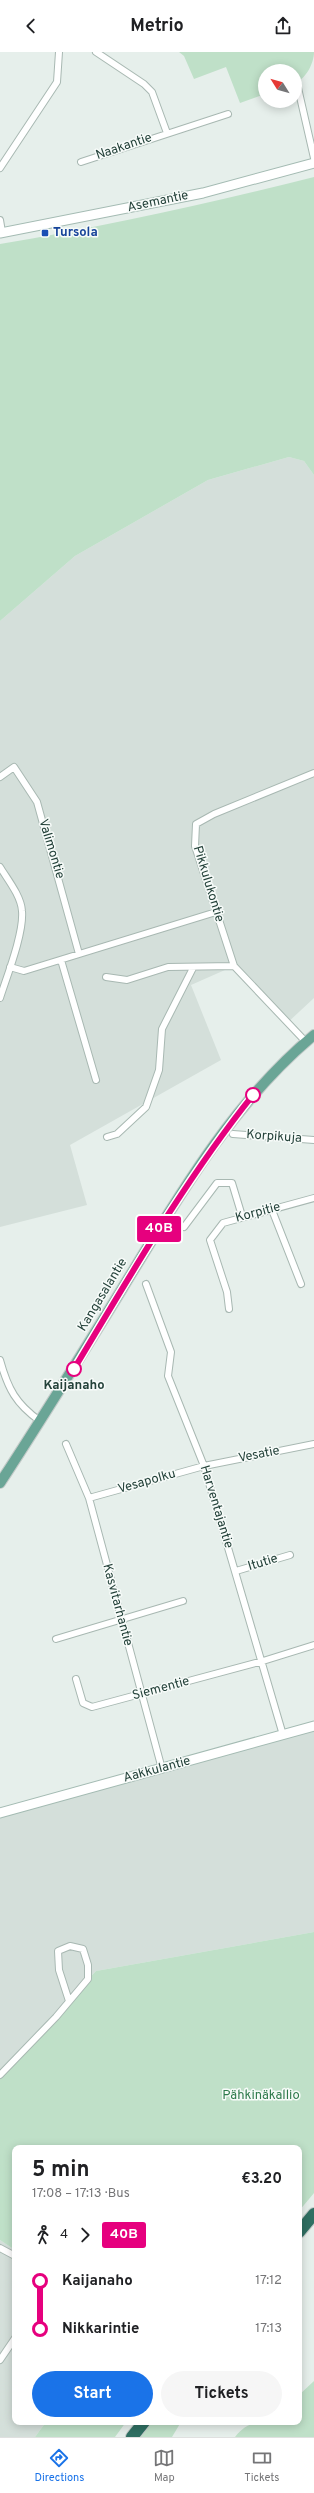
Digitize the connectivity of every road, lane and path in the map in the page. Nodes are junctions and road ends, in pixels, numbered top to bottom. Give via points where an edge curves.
1 (59, 52) edge
2 (96, 52) edge
3 (301, 108) edge
4 (228, 114) dead end
5 (167, 133) junction
6 (314, 158) edge
7 (81, 162) dead end
8 (314, 162) edge
9 (0, 168) edge
10 (0, 220) edge
11 (1, 233) edge
12 (314, 773) edge
13 (0, 777) edge
14 (0, 867) edge
15 (216, 912) junction
16 (79, 954) junction
17 (60, 960) junction
18 (234, 966) junction
19 (10, 967) junction
20 (193, 968) junction
21 (106, 977) dead end
22 (0, 998) edge
23 (312, 1038) edge
24 (96, 1080) dead end
25 (233, 1134) dead end
26 (107, 1137) dead end
27 (314, 1140) edge
28 (314, 1198) edge
29 (272, 1210) junction
30 (242, 1216) junction
31 (184, 1227) dead end
32 (146, 1284) dead end
33 (301, 1284) dead end
34 (229, 1309) dead end
35 (0, 1360) edge
36 (40, 1421) junction
37 (66, 1444) dead end
38 (314, 1444) edge
39 (204, 1466) junction
40 (0, 1483) edge
41 (89, 1498) junction
42 (290, 1555) dead end
43 (236, 1572) junction
44 (183, 1601) dead end
45 (120, 1620) junction
46 (56, 1639) dead end
47 (314, 1645) edge
48 (263, 1661) junction
49 (76, 1679) dead end
50 (141, 1694) junction
51 (314, 1726) edge
52 (283, 1735) junction
53 (162, 1769) junction
54 (0, 1813) edge
55 (69, 2001) junction
56 (0, 2075) edge
57 (314, 2214) edge
58 (302, 2228) edge
59 (0, 2248) edge
60 (12, 2254) edge
61 (12, 2342) edge
62 (0, 2360) edge
63 (142, 2425) edge
64 (132, 2437) edge

1 - 9 street via 57,82
2 - 5 street, Naakantie via 152,92
3 - 6 street
4 - 5 street, Naakantie
5 - 7 street, Naakantie
8 - 11 street, Asemantie via 228,187
10 - 11 street
12 - 15 street, Pikkulukontie via 214,814 196,824 195,846
13 - 16 street, Valimontie via 14,767 37,802
14 - 19 street via 16,894 22,911 18,940
15 - 16 street
15 - 18 street, Pikkulukontie
16 - 17 street
17 - 19 street via 24,971
17 - 24 street
18 - 20 street
18 - 23 street, Pikkulukontie
19 - 22 street
20 - 21 street via 168,967 127,980
20 - 26 street via 162,1029 159,1070 146,1107 117,1134
23 - 36 main road, Kangasalantie via 280,1065 253,1095 217,1143 156,1233
25 - 27 street, Korpikuja
28 - 29 street, Korpitie
29 - 30 street, Korpitie
29 - 33 street
30 - 31 street via 232,1183 217,1183
30 - 34 street, Korpitie via 223,1223 210,1240 227,1292
32 - 39 street, Harventajantie via 171,1352 168,1376
35 - 36 street via 9,1386 22,1408
36 - 40 main road, Kangasalantie
37 - 41 street, Kasvitarhantie
38 - 39 street, Vesatie
39 - 41 street, Vesapolku
39 - 43 street, Harventajantie
41 - 45 street, Kasvitarhantie
42 - 43 street, Itutie
43 - 48 street, Harventajantie
44 - 45 street
45 - 46 street
45 - 50 street, Kasvitarhantie
47 - 48 street, Siementie
48 - 50 street, Siementie
48 - 52 street, Harventajantie
49 - 50 street, Siementie via 83,1703 92,1707
50 - 53 street, Kasvitarhantie
51 - 52 street, Aakkulantie
52 - 53 street, Aakkulantie
53 - 54 street, Aakkulantie
55 - 55 street via 88,1979 88,1965 83,1949 70,1946 58,1951 59,1970
55 - 56 street
57 - 58 highway
59 - 60 street
61 - 62 street
63 - 64 highway

